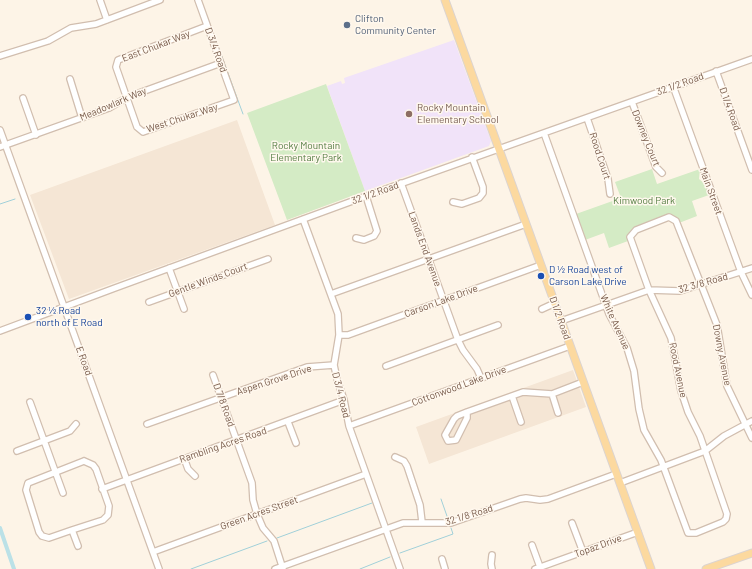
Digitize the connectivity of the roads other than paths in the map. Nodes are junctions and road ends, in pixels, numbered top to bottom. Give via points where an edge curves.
1 (100, 0) edge
2 (160, 0) edge
3 (198, 0) edge
4 (445, 0) edge
5 (149, 2) edge
6 (107, 20) junction
7 (207, 26) junction
8 (0, 56) edge
9 (752, 59) edge
10 (221, 63) junction
11 (716, 71) junction
12 (70, 79) dead end
13 (673, 86) junction
14 (128, 97) junction
15 (23, 98) dead end
16 (234, 100) joint
17 (632, 102) junction
18 (82, 118) junction
19 (587, 118) junction
20 (0, 130) edge
21 (544, 133) junction
22 (36, 135) junction
23 (3, 146) edge
24 (499, 149) junction
25 (472, 157) junction
26 (752, 170) edge
27 (662, 173) dead end
28 (401, 183) junction
29 (610, 194) dead end
30 (366, 196) junction
31 (453, 202) dead end
32 (303, 219) junction
33 (526, 224) junction
34 (630, 237) joint
35 (356, 238) dead end
36 (268, 259) dead end
37 (429, 259) junction
38 (541, 265) junction
39 (169, 268) junction
40 (752, 268) edge
41 (741, 272) junction
42 (700, 286) junction
43 (649, 290) junction
44 (178, 292) junction
45 (331, 294) junction
46 (752, 295) edge
47 (444, 300) junction
48 (149, 302) dead end
49 (555, 303) junction
50 (606, 305) junction
51 (65, 308) junction
52 (184, 309) dead end
53 (542, 309) dead end
54 (561, 321) junction
55 (498, 325) dead end
56 (0, 332) edge
57 (340, 334) junction
58 (458, 340) junction
59 (570, 346) junction
60 (334, 365) junction
61 (386, 366) dead end
62 (213, 375) dead end
63 (481, 378) junction
64 (584, 384) junction
65 (552, 394) junction
66 (512, 396) junction
67 (220, 398) junction
68 (344, 400) junction
69 (30, 402) dead end
70 (466, 412) junction
71 (558, 413) dead end
72 (288, 422) junction
73 (521, 422) dead end
74 (749, 423) edge
75 (76, 424) dead end
76 (147, 424) dead end
77 (349, 426) junction
78 (752, 438) edge
79 (44, 440) junction
80 (236, 440) junction
81 (296, 443) dead end
82 (17, 451) dead end
83 (705, 451) junction
84 (395, 457) dead end
85 (184, 458) junction
86 (664, 467) junction
87 (56, 472) junction
88 (366, 474) junction
89 (616, 474) junction
90 (195, 476) dead end
91 (127, 479) junction
92 (620, 483) junction
93 (102, 489) junction
94 (64, 493) dead end
95 (257, 514) junction
96 (422, 522) junction
97 (572, 523) dead end
98 (386, 528) junction
99 (72, 530) junction
100 (638, 532) junction
101 (688, 533) joint
102 (532, 545) dead end
103 (78, 546) dead end
104 (153, 552) junction
105 (583, 552) junction
106 (752, 553) edge
107 (492, 555) dead end
108 (442, 559) dead end
109 (283, 568) edge
110 (538, 568) edge
111 (160, 569) edge
112 (275, 569) edge
113 (400, 569) edge
114 (445, 569) edge
115 (492, 569) edge
116 (651, 569) edge
117 (706, 569) edge

1 - 6 street
2 - 5 street
3 - 7 street, D 3/4 Road
4 - 24 main road, D 1/2 Road
5 - 6 street
6 - 8 street via 71,28 48,41
7 - 10 street, D 3/4 Road
7 - 14 street, East Chukar Way via 118,60 116,67
9 - 11 street, 32 1/2 Road
10 - 14 street, Meadowlark Way
10 - 16 street, D 3/4 Road
11 - 13 street, 32 1/2 Road
11 - 26 street, D 1/4 Road
12 - 18 street
13 - 17 street, 32 1/2 Road
13 - 41 street, Main Street
14 - 16 street, West Chukar Way via 137,127 143,132
14 - 18 street, Meadowlark Way via 109,108
15 - 22 street
17 - 19 street, 32 1/2 Road
17 - 27 street, Downey Court via 656,167
18 - 22 street, Meadowlark Way
19 - 21 street, 32 1/2 Road
19 - 29 street, Rood Court via 608,179
20 - 23 street, E Road
21 - 24 street, 32 1/2 Road
21 - 50 street, White Avenue
22 - 23 street, Meadowlark Way
23 - 51 street, E Road
24 - 25 street, 32 1/2 Road
24 - 33 main road, D 1/2 Road
25 - 28 street, 32 1/2 Road
25 - 31 street via 483,193 479,198 462,204
28 - 30 street, 32 1/2 Road
28 - 37 street, Lands End Avenue
30 - 32 street, 32 1/2 Road
30 - 35 street via 377,231 374,236 364,240
32 - 39 street, 32 1/2 Road
32 - 45 street, D 3/4 Road
33 - 37 street
33 - 38 main road, D 1/2 Road
34 - 42 street, Downy Avenue via 636,230 669,217 676,221
34 - 43 street, Rood Avenue
36 - 44 street, Gentle Winds Court
37 - 45 street
37 - 47 street, Lands End Avenue
38 - 47 street, Carson Lake Drive
38 - 49 main road, D 1/2 Road
39 - 44 street
39 - 51 street, 32 1/2 Road
40 - 41 street, 32 3/8 Road
41 - 42 street, 32 3/8 Road
41 - 46 street, Main Street
42 - 43 street, 32 3/8 Road via 680,291
42 - 74 street, Downy Avenue via 717,325 727,386 738,412
43 - 50 street, 32 3/8 Road
43 - 83 street, Rood Avenue via 671,338 681,391
44 - 48 street, Gentle Winds Court
44 - 52 street
45 - 57 street, D 3/4 Road via 339,319
47 - 57 street, Carson Lake Drive via 348,335
47 - 58 street, Lands End Avenue
49 - 53 street
49 - 54 main road, D 1/2 Road
50 - 54 street, 32 3/8 Road
50 - 86 street, White Avenue via 631,361 644,430
51 - 56 street, 32 1/2 Road
51 - 91 street, E Road
54 - 59 main road, D 1/2 Road
55 - 58 street
57 - 60 street, D 3/4 Road
58 - 61 street
58 - 63 street, Lands End Avenue
59 - 63 street, Cottonwood Lake Drive
59 - 64 main road, D 1/2 Road
60 - 67 street, Aspen Grove Drive via 307,367
60 - 68 street, D 3/4 Road
62 - 67 street, D 7/8 Road
63 - 77 street, Cottonwood Lake Drive
64 - 65 street via 572,390
64 - 89 main road, D 1/2 Road
65 - 66 street via 529,391
65 - 71 street
66 - 70 street
66 - 73 street
67 - 76 street, Aspen Grove Drive
67 - 80 street, D 7/8 Road
68 - 72 street, Rambling Acres Road
68 - 77 street, D 3/4 Road
69 - 79 street
70 - 70 street via 454,419 445,435 448,441 456,440 467,418
72 - 80 street, Rambling Acres Road
72 - 81 street
74 - 78 street, Downy Avenue
74 - 83 street via 724,436
75 - 79 street via 70,431
77 - 88 street, D 3/4 Road
79 - 82 street
79 - 87 street
80 - 85 street, Rambling Acres Road
80 - 95 street, D 7/8 Road via 252,484
83 - 86 street
83 - 101 street, Rood Avenue via 727,514 726,519 696,533
84 - 96 street via 404,461 407,466 420,505
85 - 90 street via 188,469
85 - 91 street, Rambling Acres Road
86 - 92 street
86 - 101 street, White Avenue
87 - 93 street via 89,462 96,469
87 - 94 street
87 - 99 street via 28,483 26,490 38,532 42,536 49,538
88 - 95 street, Green Acres Street
88 - 98 street, D 3/4 Road
89 - 92 main road, D 1/2 Road
89 - 96 street, 32 1/8 Road via 548,499 520,499 451,523
91 - 93 street, Rambling Acres Road
91 - 104 street, E Road
92 - 100 main road, D 1/2 Road
93 - 99 street via 109,506 108,515 104,520
95 - 104 street, Green Acres Street
95 - 109 street, D 7/8 Road via 263,528 274,541
96 - 98 street, 32 1/8 Road via 403,523
97 - 105 street
98 - 109 street, 32 1/8 Road
98 - 113 street, D 3/4 Road
99 - 103 street
100 - 105 street, Topaz Drive
100 - 116 main road, D 1/2 Road
102 - 110 street
104 - 111 street, E Road
105 - 110 street, Topaz Drive
106 - 117 main road
107 - 115 street
108 - 114 street
109 - 112 street, 32 1/8 Road

